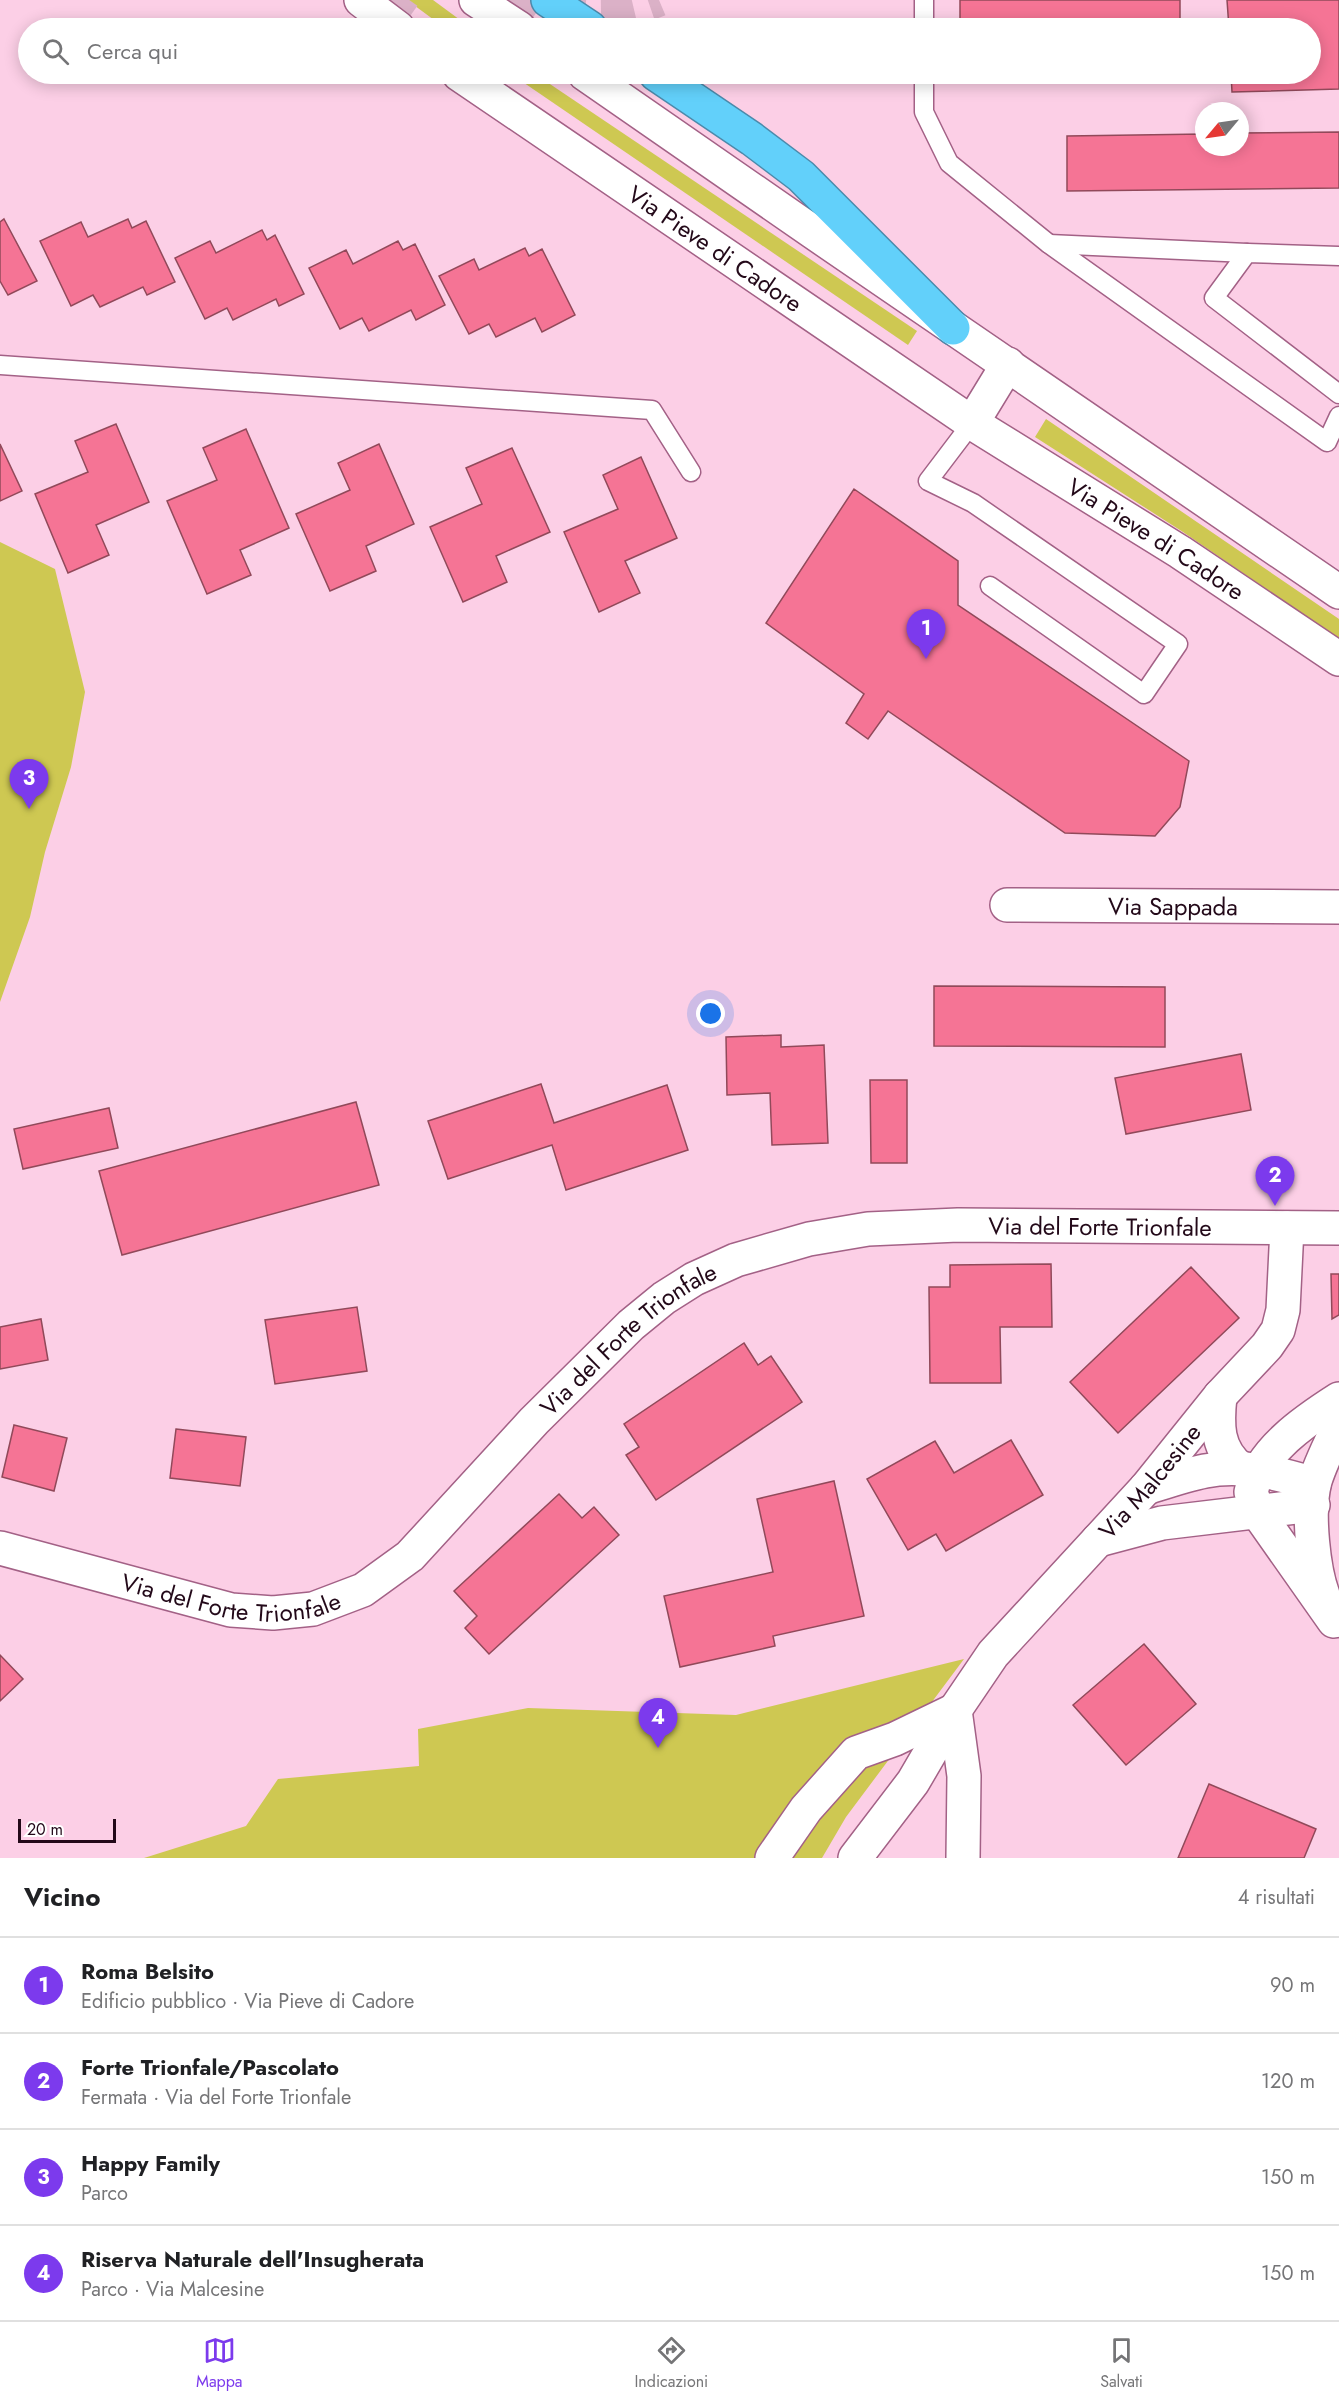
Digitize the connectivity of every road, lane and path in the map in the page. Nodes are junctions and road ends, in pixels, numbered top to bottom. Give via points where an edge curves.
1 (361, 0) edge
2 (476, 0) edge
3 (548, 0) edge
4 (924, 0) edge
5 (385, 18) edge
6 (504, 18) edge
7 (575, 18) edge
8 (924, 18) edge
9 (474, 84) edge
10 (599, 84) edge
11 (671, 84) edge
12 (924, 84) edge
13 (1049, 244) junction
14 (1247, 253) junction
15 (1339, 256) edge
16 (953, 328) junction
17 (1008, 364) junction
18 (0, 365) edge
19 (1339, 394) edge
20 (1339, 416) edge
21 (972, 423) junction
22 (691, 472) dead end
23 (990, 586) dead end
24 (1339, 592) edge
25 (1339, 659) edge
26 (1006, 905) dead end
27 (1339, 907) edge
28 (1287, 1227) junction
29 (1339, 1228) edge
30 (1221, 1396) junction
31 (1339, 1399) edge
32 (1339, 1426) edge
33 (1251, 1469) junction
34 (1146, 1488) junction
35 (1314, 1494) junction
36 (1258, 1513) junction
37 (1098, 1540) junction
38 (0, 1548) edge
39 (1336, 1627) edge
40 (955, 1710) junction
41 (772, 1858) edge
42 (855, 1858) edge
43 (963, 1858) edge

1 - 5 street
2 - 6 street
3 - 7 highway
4 - 8 lane
9 - 21 street, Via Pieve di Cadore
10 - 16 street
11 - 16 highway via 801,176
12 - 13 lane via 924,112 949,163
13 - 14 lane
13 - 20 lane via 1327,442
14 - 15 lane
14 - 19 lane via 1214,298
16 - 17 street
17 - 21 street
17 - 24 street
18 - 22 lane via 652,410
21 - 23 lane via 928,481 972,503 1178,644 1144,694
21 - 25 street, Via Pieve di Cadore via 1180,552
26 - 27 street, Via Sappada
28 - 29 street, Via del Forte Trionfale
28 - 30 street, Via Malcesine via 1283,1310 1278,1330
28 - 38 street, Via del Forte Trionfale via 958,1225 868,1229 809,1239 736,1260 694,1279 638,1319 534,1421 410,1556 363,1590 313,1609 273,1613 231,1610
30 - 33 street via 1218,1432 1224,1450
30 - 34 street, Via Malcesine
31 - 33 street
32 - 35 street
33 - 34 street via 1204,1471
33 - 35 street
33 - 36 street via 1251,1492
34 - 37 street, Via Malcesine
35 - 36 street
35 - 39 street via 1317,1573
36 - 37 street via 1162,1523
36 - 39 street
37 - 40 street, Via Malcesine via 993,1654
40 - 41 street, Via Malcesine via 895,1740 856,1753 806,1809
40 - 42 street, Via Malcesine via 913,1782
40 - 43 street via 964,1776

